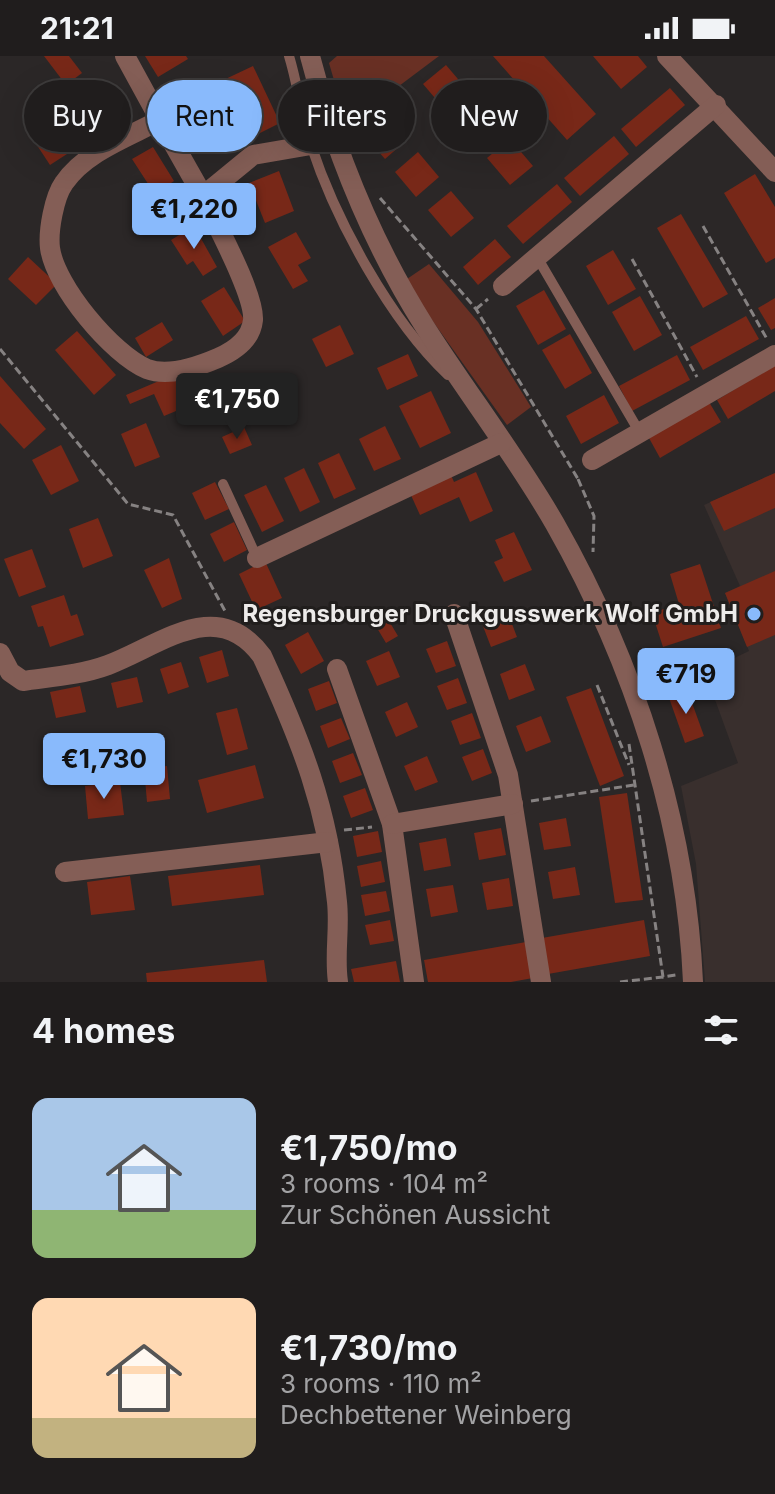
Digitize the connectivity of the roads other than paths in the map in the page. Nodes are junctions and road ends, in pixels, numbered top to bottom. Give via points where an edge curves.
1 (125, 56) edge
2 (289, 56) edge
3 (310, 56) edge
4 (667, 56) edge
5 (295, 80) edge
6 (147, 96) edge
7 (716, 105) junction
8 (147, 127) edge
9 (278, 151) edge
10 (178, 152) edge
11 (314, 152) edge
12 (775, 172) edge
13 (203, 196) junction
14 (537, 257) junction
15 (503, 286) dead end
16 (771, 347) edge
17 (474, 399) junction
18 (640, 433) junction
19 (501, 443) junction
20 (592, 460) road end
21 (223, 484) dead end
22 (257, 558) joint
23 (454, 614) dead end
24 (0, 653) edge
25 (337, 669) dead end
26 (513, 804) junction
27 (392, 824) junction
28 (328, 837) junction
29 (65, 872) dead end
30 (693, 977) edge
31 (338, 982) edge
32 (414, 982) edge
33 (541, 982) edge

1 - 6 street
2 - 5 lane
3 - 17 street via 330,134 386,257
4 - 7 street
7 - 12 street
7 - 14 street
8 - 13 street via 95,154 63,183 50,248 60,277 87,316 124,354 148,369 204,364 231,352 251,331 250,302
9 - 13 street via 253,155
10 - 13 street
11 - 17 lane via 381,291 418,346
14 - 15 street
14 - 18 lane
16 - 18 street via 707,395
17 - 19 street
18 - 20 street
19 - 22 street
19 - 30 street via 585,580 624,673 666,791 688,905
21 - 22 lane
23 - 26 street
24 - 28 street via 10,672 23,681 109,664 191,628 235,630 262,656 309,760
25 - 27 street
26 - 27 street
26 - 33 street
27 - 32 street
28 - 29 street
28 - 31 street via 338,906

